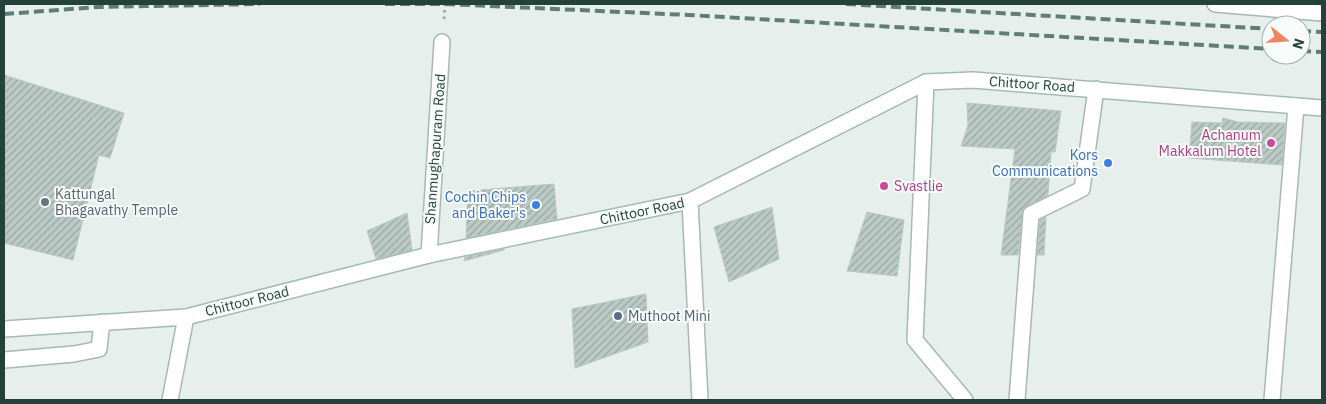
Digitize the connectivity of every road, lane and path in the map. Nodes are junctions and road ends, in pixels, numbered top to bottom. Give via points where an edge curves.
1 (1215, 4) edge
2 (1306, 8) edge
3 (1322, 13) edge
4 (442, 42) dead end
5 (926, 82) junction
6 (1096, 89) junction
7 (1296, 106) junction
8 (1322, 108) edge
9 (690, 201) junction
10 (429, 255) junction
11 (186, 317) junction
12 (95, 322) junction
13 (4, 329) edge
14 (4, 360) edge
15 (170, 400) edge
16 (700, 400) edge
17 (965, 400) edge
18 (1016, 400) edge
19 (1272, 400) edge

1 - 2 street
2 - 3 street
4 - 10 street, Shanmughapuram Road
5 - 6 street, Chittoor Road via 973,80
5 - 9 street, Chittoor Road
5 - 17 street via 915,340
6 - 7 street, Chittoor Road
6 - 18 street via 1082,189 1031,214
7 - 8 street, Chittoor Road
7 - 19 street
9 - 10 street, Chittoor Road
9 - 16 street
10 - 11 street, Chittoor Road
11 - 12 street, Chittoor Road
11 - 15 street
12 - 13 street, Chittoor Road
12 - 14 street via 99,349

